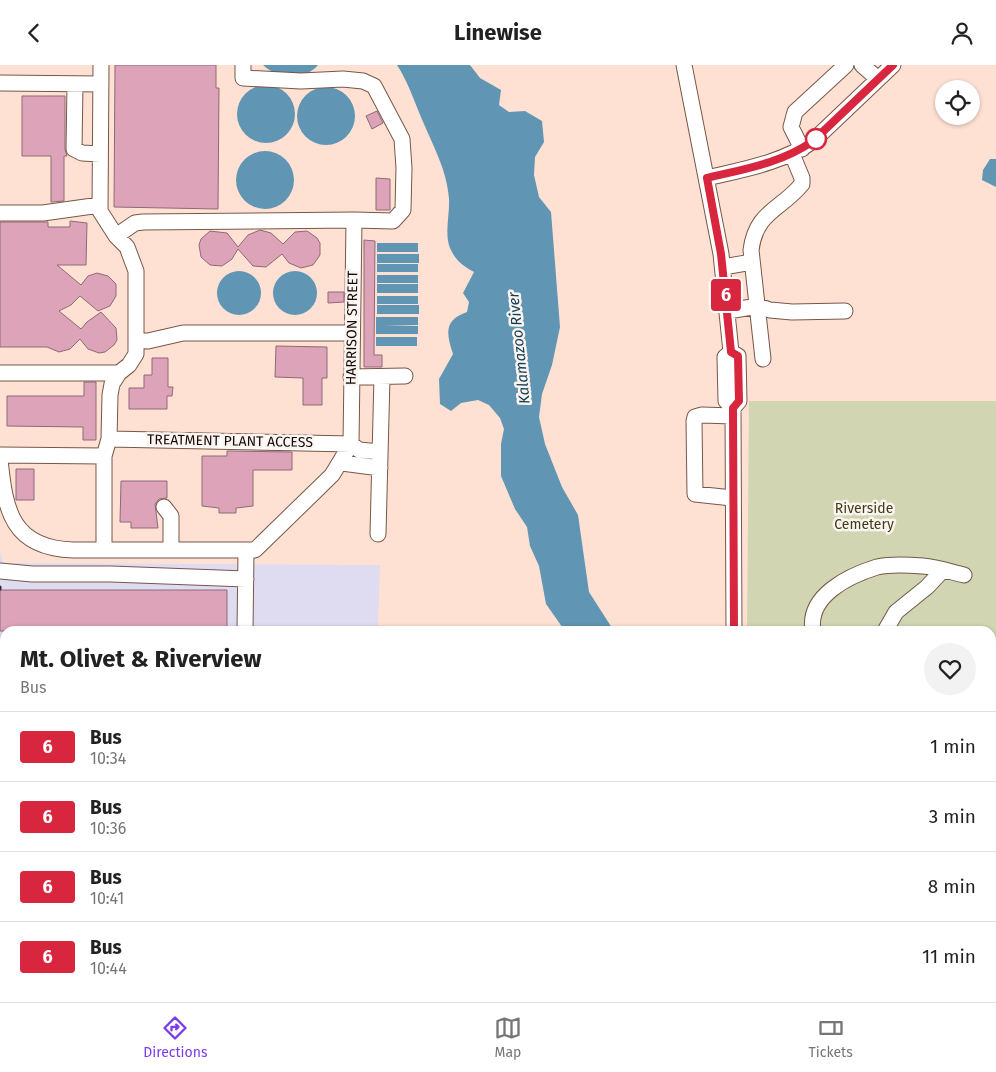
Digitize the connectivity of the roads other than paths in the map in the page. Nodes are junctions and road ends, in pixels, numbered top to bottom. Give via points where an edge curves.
1 (101, 65) edge
2 (243, 65) edge
3 (684, 65) edge
4 (846, 65) edge
5 (862, 65) edge
6 (893, 65) edge
7 (339, 72) edge
8 (878, 79) junction
9 (0, 83) edge
10 (75, 84) junction
11 (101, 84) junction
12 (797, 151) junction
13 (100, 154) junction
14 (707, 178) junction
15 (100, 205) junction
16 (0, 213) edge
17 (354, 220) junction
18 (116, 236) junction
19 (752, 262) junction
20 (723, 267) junction
21 (758, 306) junction
22 (728, 311) junction
23 (846, 311) dead end
24 (352, 333) junction
25 (136, 341) junction
26 (763, 359) dead end
27 (0, 373) edge
28 (119, 373) junction
29 (405, 376) dead end
30 (351, 377) junction
31 (382, 377) junction
32 (733, 412) junction
33 (109, 439) junction
34 (351, 444) junction
35 (380, 452) junction
36 (0, 455) edge
37 (104, 456) junction
38 (0, 459) edge
39 (342, 463) junction
40 (380, 468) junction
41 (732, 498) junction
42 (164, 507) dead end
43 (378, 534) dead end
44 (104, 549) junction
45 (171, 550) junction
46 (246, 551) junction
47 (943, 570) junction
48 (0, 571) edge
49 (964, 575) dead end
50 (246, 579) junction
51 (245, 626) edge
52 (734, 626) edge
53 (812, 626) edge
54 (888, 626) edge

1 - 11 street
2 - 7 street via 243,78 301,81
3 - 14 street
4 - 12 street via 795,112 791,127
5 - 8 street
6 - 8 street
7 - 17 street via 374,86 402,139 403,210 393,221
8 - 12 street via 813,141
9 - 10 street
10 - 11 street
10 - 13 street via 74,149
11 - 13 street
12 - 14 street via 767,163
12 - 19 street via 802,184 773,208 755,229
13 - 15 street
14 - 20 street
15 - 16 street via 43,213
15 - 18 street via 100,211
17 - 18 street via 143,222 135,223
17 - 24 street, HARRISON STREET
18 - 25 street via 127,247 136,271
19 - 20 street
19 - 21 street
20 - 22 street
21 - 22 street
21 - 23 street via 785,311
21 - 26 street
22 - 32 street via 731,352 725,357 726,401
24 - 25 street via 183,333
24 - 30 street, HARRISON STREET
25 - 28 street via 136,354
27 - 28 street
28 - 33 street via 110,395
29 - 31 street
30 - 31 street
30 - 34 street, HARRISON STREET
31 - 35 street
32 - 41 street
32 - 41 street via 702,415 695,417 694,421 695,495
33 - 34 street, TREATMENT PLANT ACCESS
33 - 37 street
34 - 35 street, TREATMENT PLANT ACCESS via 359,450
34 - 39 street, HARRISON STREET
35 - 40 street
36 - 37 street
37 - 44 street
38 - 44 street via 6,505 13,521 24,533 53,549
39 - 40 street
39 - 46 street, HARRISON STREET via 255,550
40 - 43 street
41 - 52 street
42 - 45 street via 170,516
44 - 45 street
45 - 46 street
46 - 50 street
47 - 49 street
47 - 53 street via 924,566 879,567 838,584 819,601 811,619
47 - 54 street via 896,612
48 - 50 street
50 - 51 street

